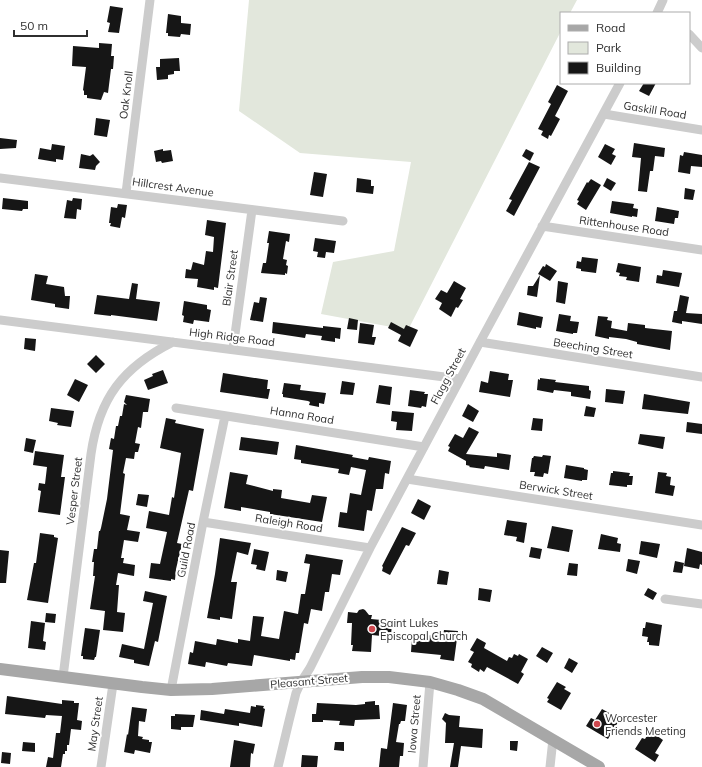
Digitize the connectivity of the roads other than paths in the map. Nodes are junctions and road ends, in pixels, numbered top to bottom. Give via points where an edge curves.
1 (150, 0) edge
2 (663, 0) edge
3 (660, 12) edge
4 (690, 35) edge
5 (702, 48) edge
6 (619, 84) edge
7 (604, 114) junction
8 (702, 130) edge
9 (0, 178) edge
10 (126, 193) junction
11 (252, 210) junction
12 (343, 221) dead end
13 (542, 226) junction
14 (702, 250) edge
15 (0, 320) edge
16 (173, 342) junction
17 (480, 342) junction
18 (232, 349) junction
19 (702, 377) edge
20 (460, 379) junction
21 (176, 408) dead end
22 (225, 416) junction
23 (424, 447) junction
24 (407, 479) junction
25 (203, 522) junction
26 (702, 525) edge
27 (370, 548) junction
28 (665, 599) dead end
29 (702, 604) edge
30 (0, 669) edge
31 (62, 677) junction
32 (301, 682) junction
33 (430, 682) junction
34 (113, 684) junction
35 (172, 690) junction
36 (552, 739) junction
37 (101, 767) edge
38 (278, 767) edge
39 (423, 767) edge
40 (550, 767) edge
41 (599, 767) edge

1 - 10 street, Oak Knoll
2 - 3 street
4 - 5 street
6 - 7 street, Flagg Street
7 - 8 street, Gaskill Road
7 - 13 street, Flagg Street
9 - 10 street, Hillcrest Avenue
10 - 11 street, Hillcrest Avenue
11 - 12 street, Hillcrest Avenue
11 - 18 street, Blair Street
13 - 14 street, Rittenhouse Road
13 - 17 street, Flagg Street
15 - 16 street, High Ridge Road
16 - 18 street, High Ridge Road
16 - 31 street, Vesper Street via 145,358 129,371 115,388 100,416 92,448
17 - 19 street, Beeching Street
17 - 20 street, Flagg Street
18 - 20 street, High Ridge Road
20 - 23 street, Flagg Street
21 - 22 street, Hanna Road
22 - 23 street, Hanna Road
22 - 25 street, Guild Road
23 - 24 street, Flagg Street
24 - 26 street, Berwick Street
24 - 27 street, Flagg Street
25 - 27 street, Raleigh Road
25 - 35 street, Guild Road
27 - 32 street, Flagg Street
28 - 29 street
30 - 31 main road, Pleasant Street
31 - 34 main road, Pleasant Street
32 - 33 main road, Pleasant Street via 380,677
32 - 35 main road, Pleasant Street
32 - 38 street, Flagg Street via 288,720
33 - 36 main road, Pleasant Street via 464,691 484,700
33 - 39 street, Iowa Street
34 - 35 main road, Pleasant Street
34 - 37 street, May Street
36 - 40 street
36 - 41 main road, Pleasant Street

